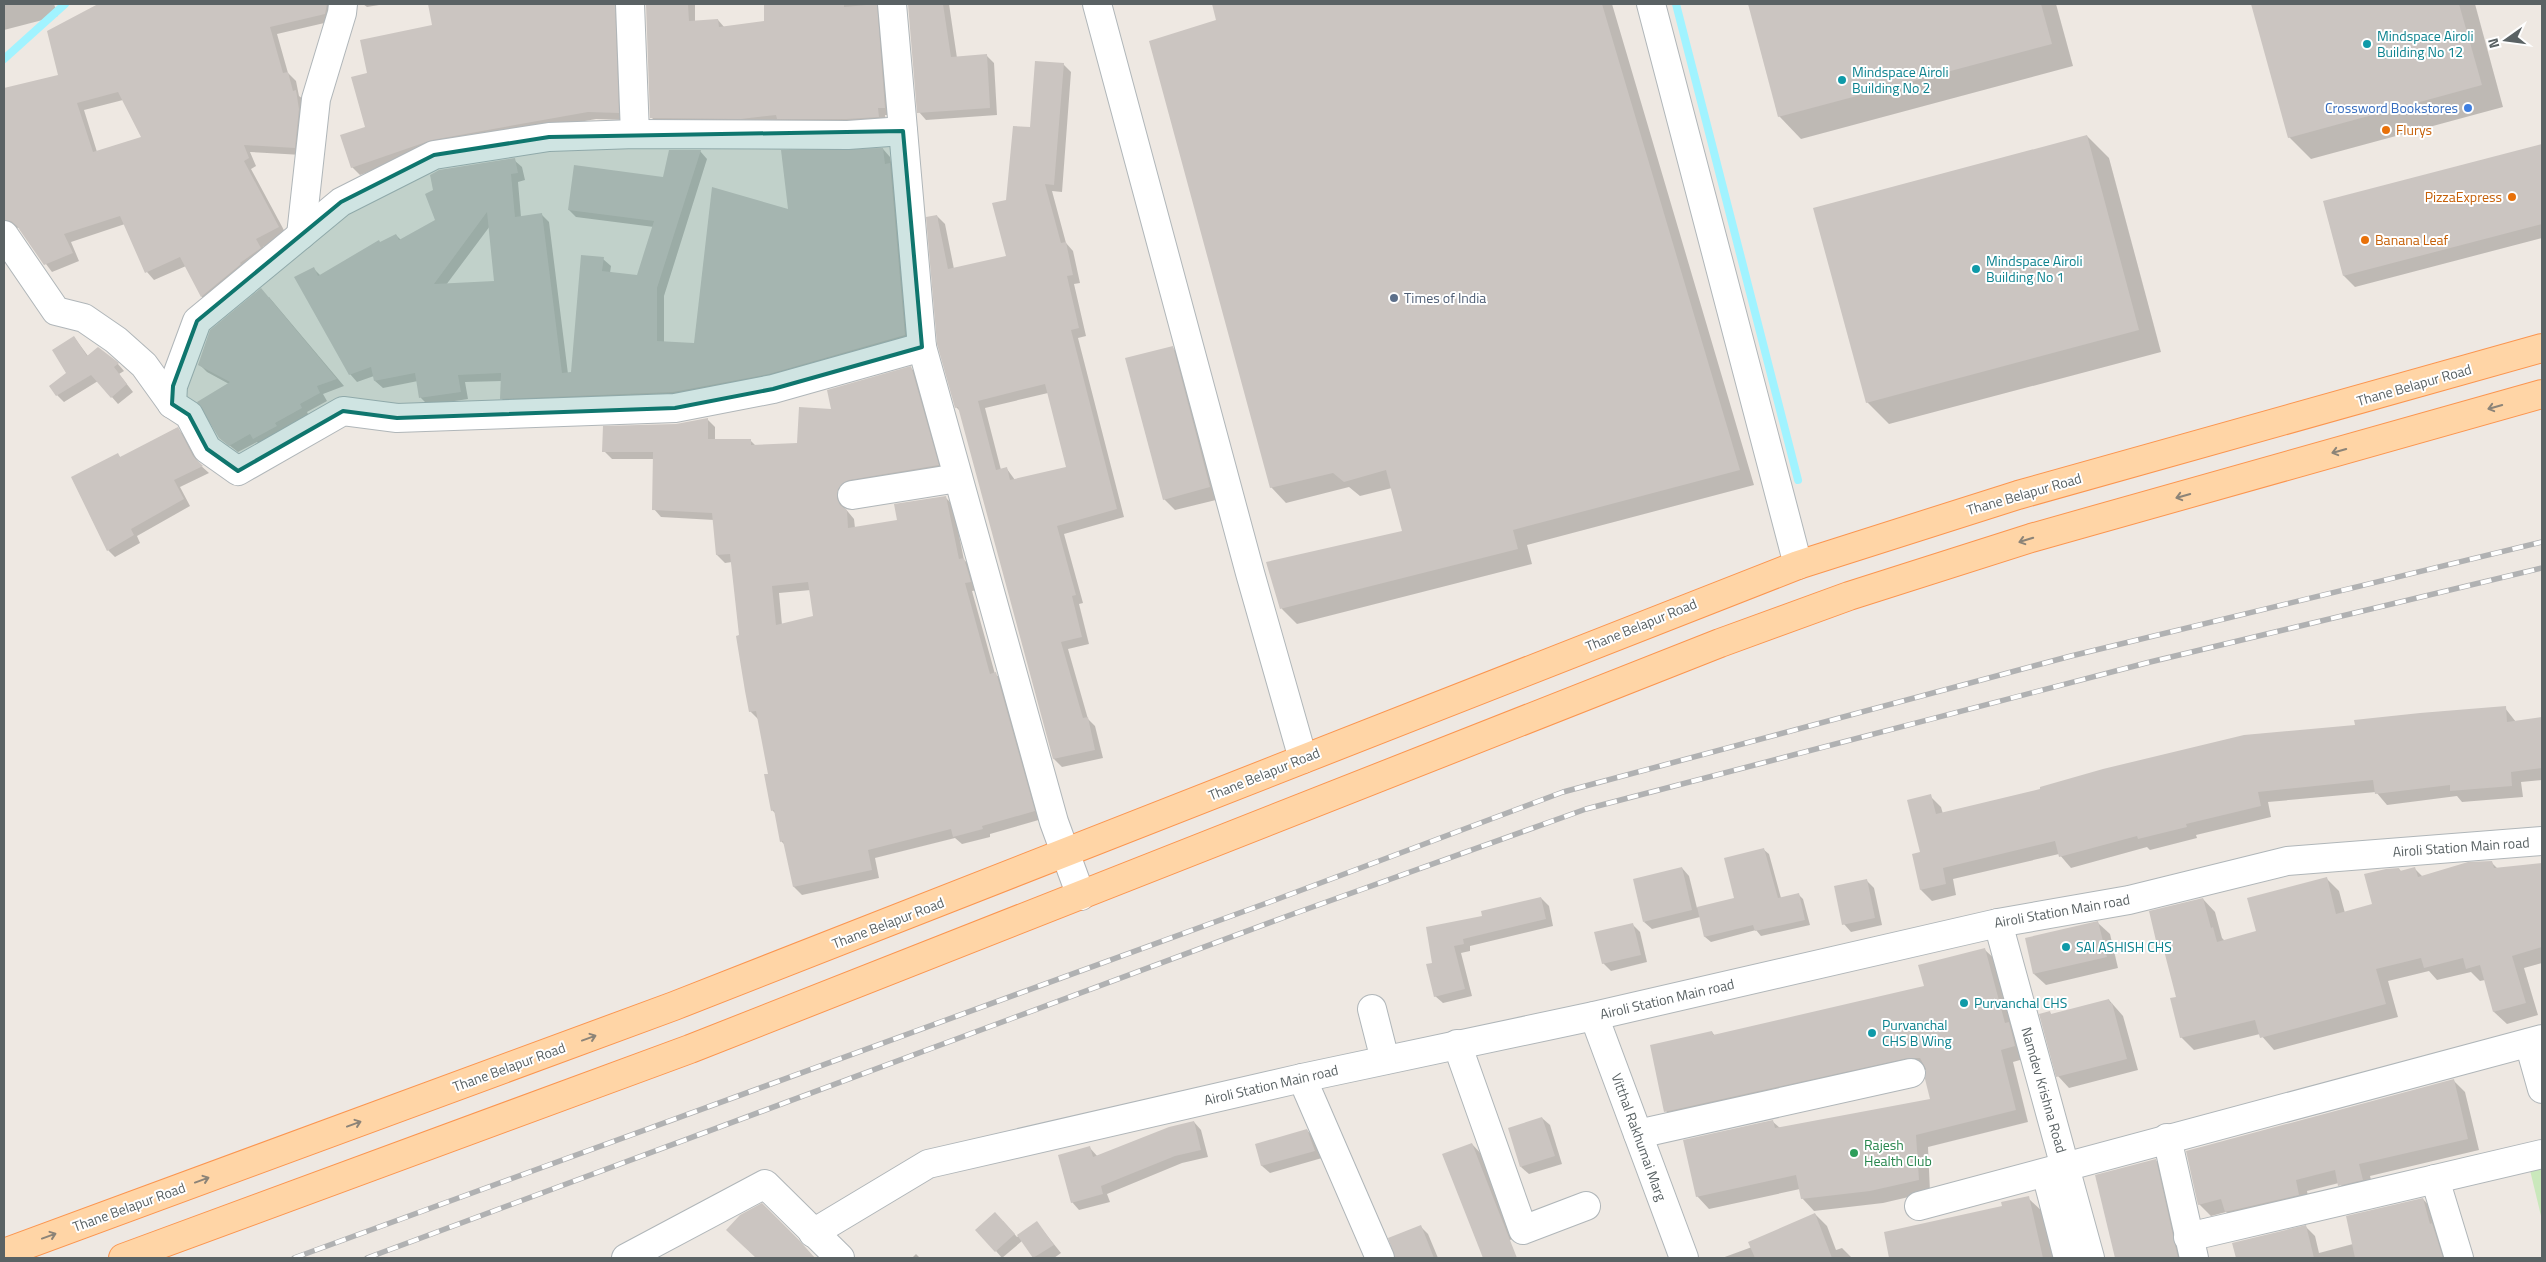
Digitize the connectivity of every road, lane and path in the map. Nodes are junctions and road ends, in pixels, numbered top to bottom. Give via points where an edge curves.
1 (343, 4) edge
2 (630, 4) edge
3 (892, 4) edge
4 (1097, 4) edge
5 (1651, 4) edge
6 (904, 131) junction
7 (634, 134) junction
8 (301, 234) junction
9 (4, 235) edge
10 (922, 347) junction
11 (2542, 348) edge
12 (2542, 394) edge
13 (172, 404) junction
14 (958, 478) junction
15 (852, 495) dead end
16 (1798, 565) junction
17 (1303, 759) junction
18 (2542, 841) edge
19 (1064, 854) junction
20 (1081, 896) junction
21 (1998, 923) junction
22 (1372, 1009) dead end
23 (1594, 1016) junction
24 (2536, 1041) edge
25 (1457, 1044) junction
26 (1385, 1060) junction
27 (1911, 1073) dead end
28 (1302, 1078) junction
29 (2542, 1089) edge
30 (1638, 1134) junction
31 (2167, 1138) junction
32 (2542, 1154) edge
33 (2056, 1170) junction
34 (2435, 1179) junction
35 (1586, 1206) dead end
36 (1919, 1206) dead end
37 (813, 1233) junction
38 (2191, 1248) edge
39 (4, 1253) edge
40 (123, 1258) edge
41 (626, 1258) edge
42 (840, 1258) edge
43 (1380, 1258) edge
44 (1684, 1258) edge
45 (2068, 1258) edge
46 (2090, 1258) edge
47 (2459, 1258) edge

1 - 8 street via 316,99
2 - 7 street
3 - 6 street
4 - 17 street
5 - 16 street
6 - 7 street via 848,135
6 - 10 street
7 - 8 street via 549,137 434,155 341,202
8 - 13 street via 197,321 173,386
9 - 13 street via 56,311 84,318 116,340 144,365
10 - 13 street via 773,389 675,408 397,418 343,411 238,471 207,449 189,415
10 - 14 street
11 - 16 main road, Thane Belapur Road via 2018,495
12 -> 20 main road via 2031,538 1848,596 1720,643
14 - 15 street
14 - 19 street
16 - 17 main road, Thane Belapur Road
17 - 19 main road, Thane Belapur Road
18 - 21 street, Airoli Station Main road via 2287,861 2129,900
19 - 20 street
39 -> 19 main road, Thane Belapur Road via 674,1006
20 - 40 main road via 690,1049
21 - 23 street, Airoli Station Main road
21 - 33 street, Namdev Krishna Road
22 - 26 street
23 - 25 street, Airoli Station Main road
23 - 30 street, Vitthal Rakhumai Marg
24 - 29 street
24 - 31 street
25 - 26 street, Airoli Station Main road
25 - 35 street via 1523,1230
26 - 28 street, Airoli Station Main road
27 - 30 street
28 - 37 street, Airoli Station Main road via 928,1164
28 - 43 street
30 - 44 street, Vitthal Rakhumai Marg
31 - 33 street
31 - 38 street
32 - 34 street
33 - 36 street
33 - 45 street
33 - 46 street, Namdev Krishna Road
34 - 38 street
34 - 47 street
37 - 41 street via 765,1184
37 - 42 street

